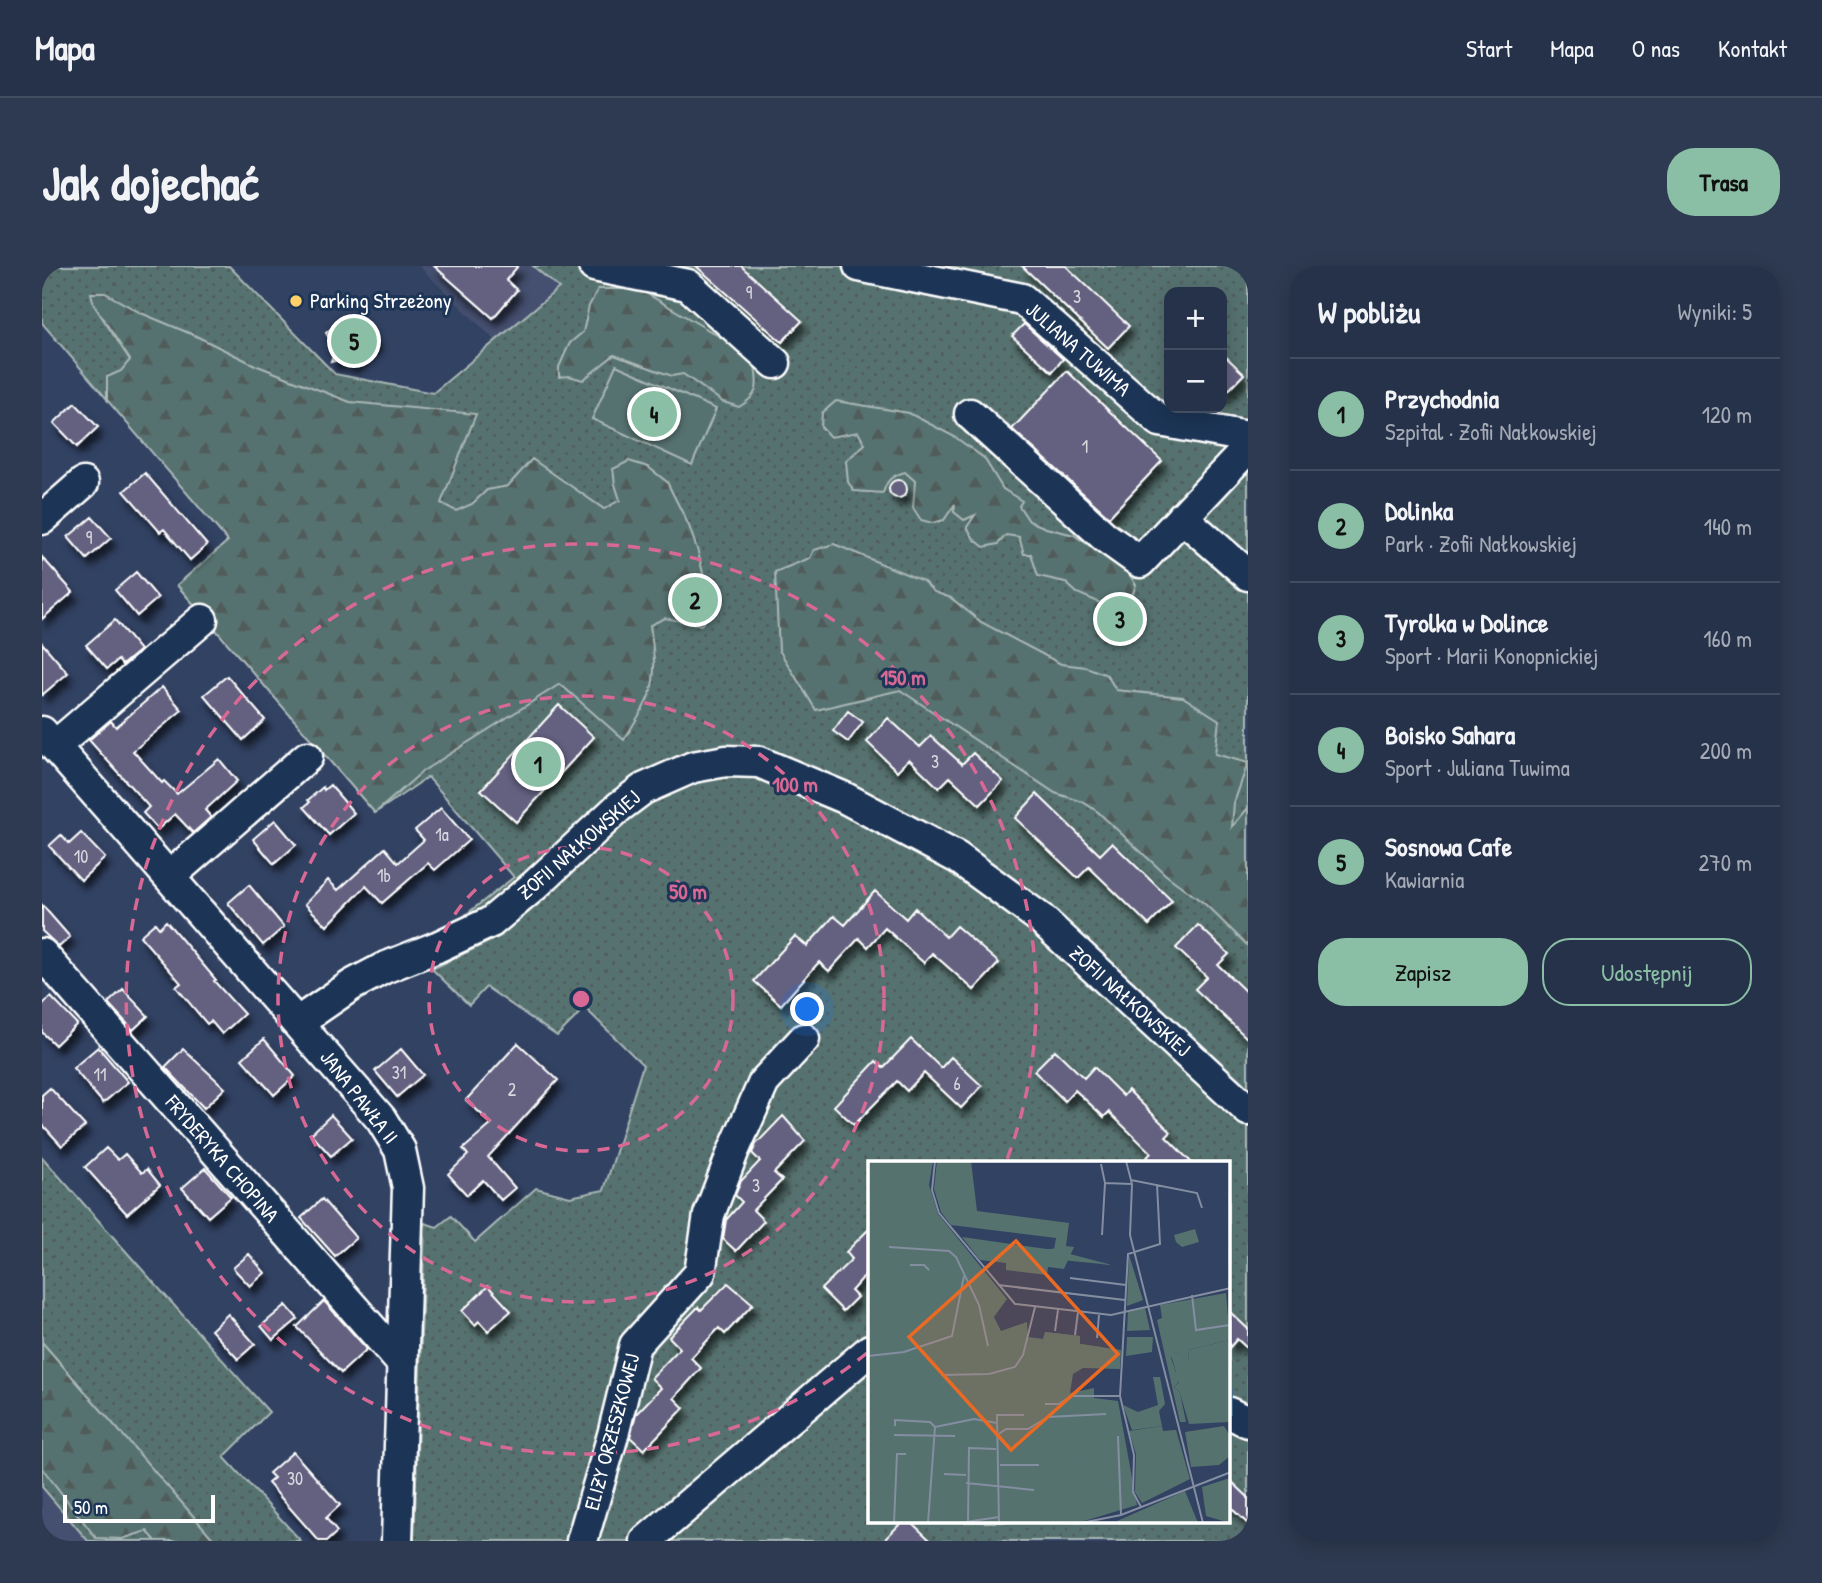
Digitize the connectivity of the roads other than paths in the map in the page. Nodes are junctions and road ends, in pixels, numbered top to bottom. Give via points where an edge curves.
1 (594, 266) edge
2 (859, 266) edge
3 (775, 363) dead end
4 (970, 414) dead end
5 (1248, 437) edge
6 (1248, 448) edge
7 (83, 483) dead end
8 (1182, 517) junction
9 (42, 519) edge
10 (1248, 575) edge
11 (202, 620) dead end
12 (48, 739) edge
13 (307, 757) dead end
14 (170, 876) junction
15 (42, 954) edge
16 (298, 1022) junction
17 (804, 1039) dead end
18 (1245, 1099) edge
19 (868, 1352) edge
20 (402, 1363) junction
21 (1230, 1413) edge
22 (1248, 1422) edge
23 (397, 1541) edge
24 (582, 1541) edge
25 (646, 1541) edge

1 - 3 street via 688,285
2 - 5 street, JULIANA TUWIMA via 1022,299 1160,421
4 - 8 street via 1105,537 1140,562
6 - 8 street
7 - 9 street
8 - 10 street
11 - 12 street, JANA PAWŁA II
12 - 14 street, JANA PAWŁA II
13 - 14 street
14 - 16 street, JANA PAWŁA II
15 - 20 street, FRYDERYKA CHOPINA
16 - 18 street, ZOFII NAŁKOWSKIEJ via 384,968 491,922 643,789 693,767 759,762 845,798 958,858 1040,918
16 - 20 street, JANA PAWŁA II via 381,1119 400,1150 408,1188
17 - 24 street, ELIZY ORZESZKOWEJ via 764,1082 709,1215 700,1273 635,1345
19 - 25 street
20 - 23 street, JANA PAWŁA II
21 - 22 street

